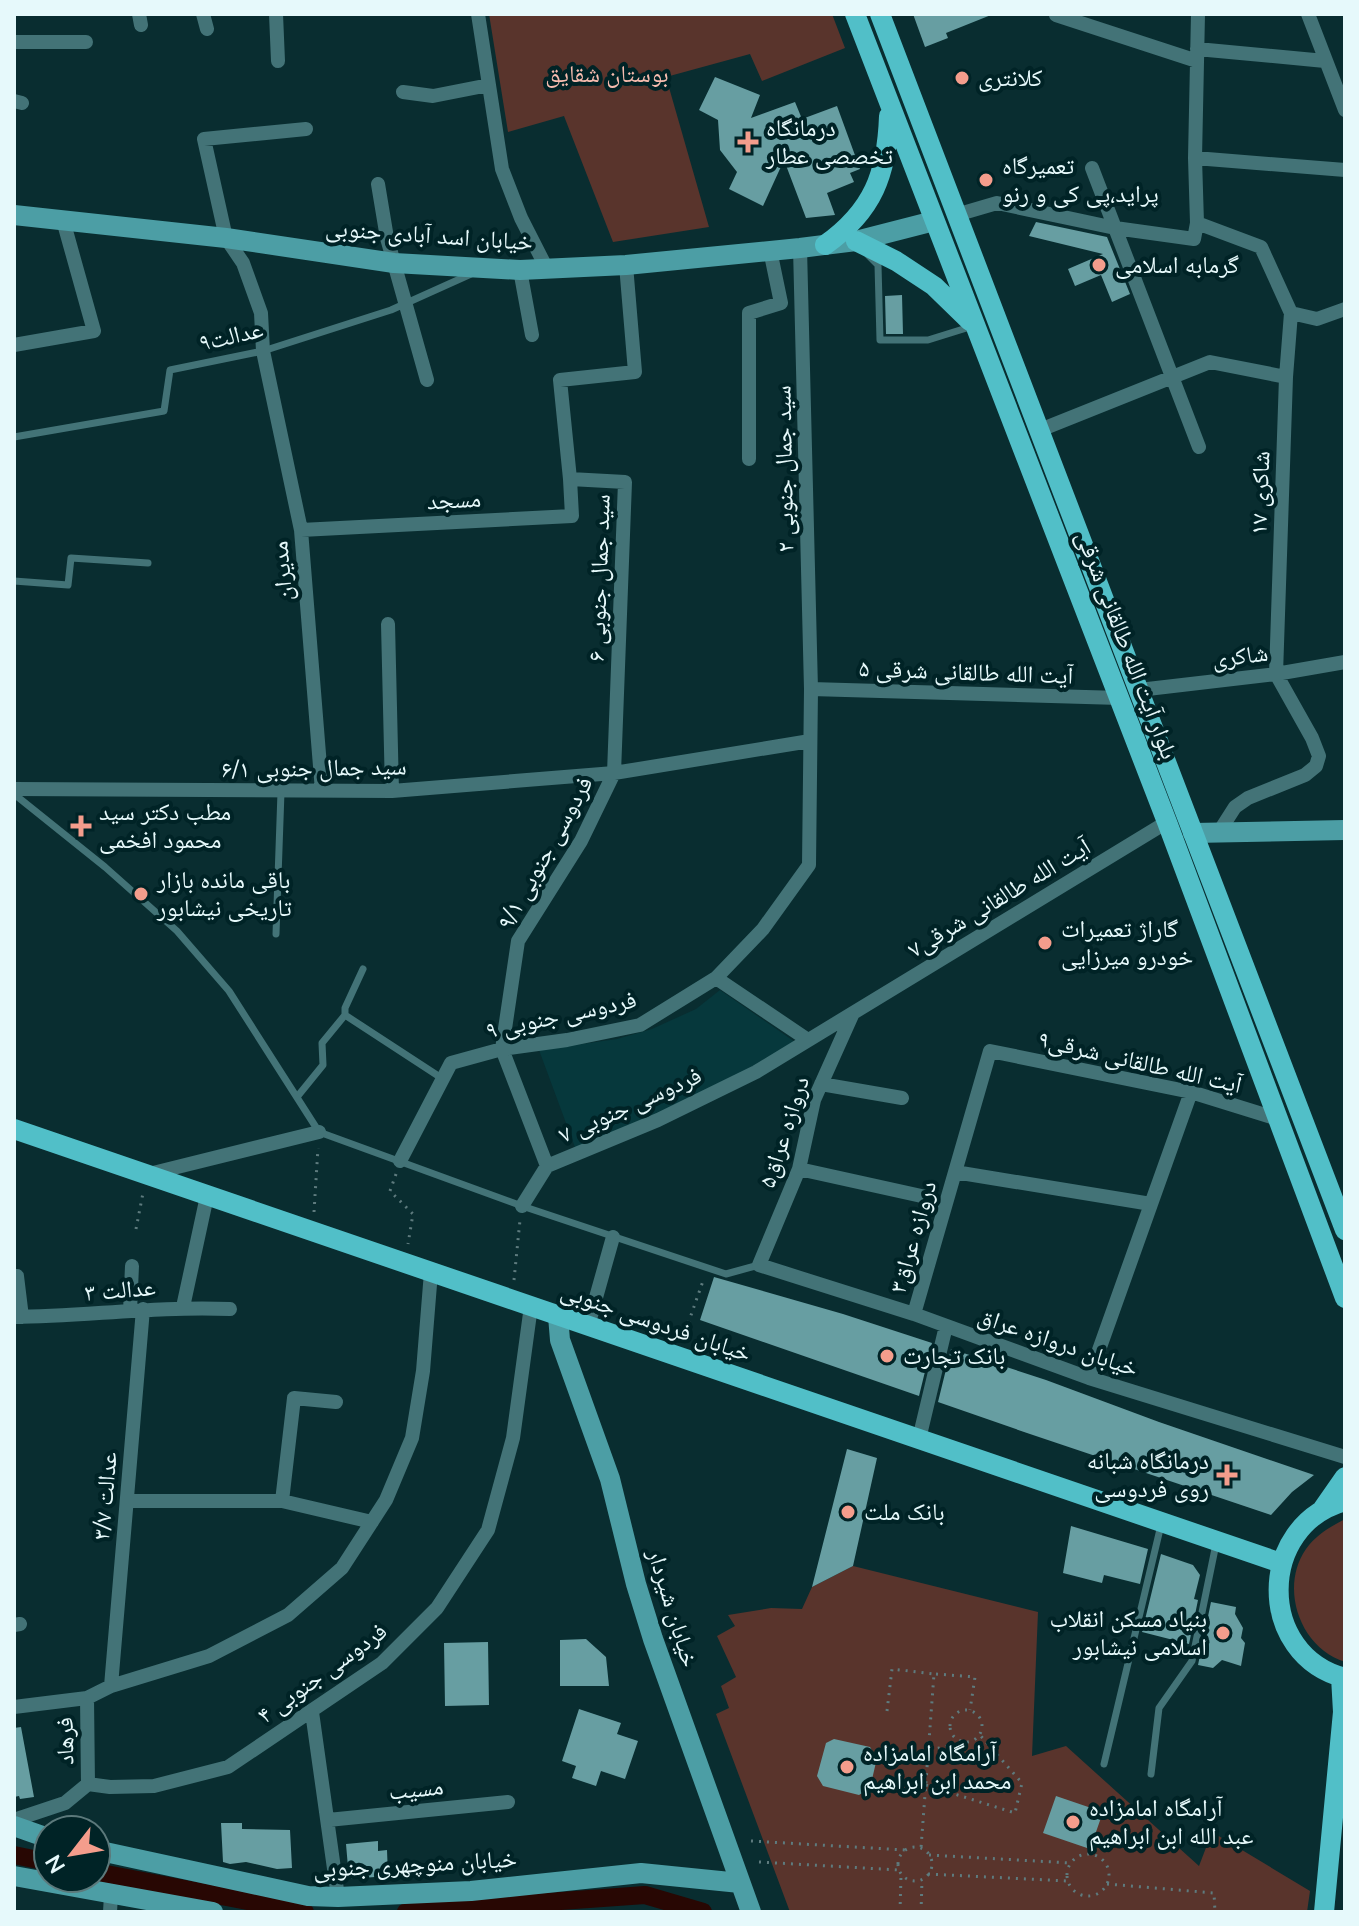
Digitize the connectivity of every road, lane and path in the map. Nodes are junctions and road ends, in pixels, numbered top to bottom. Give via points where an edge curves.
1 (276, 14) edge
2 (478, 14) edge
3 (855, 14) edge
4 (880, 14) edge
5 (1198, 14) edge
6 (1308, 14) edge
7 (1056, 15) edge
8 (14, 42) edge
9 (86, 42) dead end
10 (1197, 55) junction
11 (278, 61) dead end
12 (1325, 61) junction
13 (489, 85) junction
14 (403, 92) dead end
15 (890, 105) junction
16 (1345, 110) edge
17 (306, 129) dead end
18 (1195, 158) junction
19 (1092, 168) dead end
20 (1345, 170) edge
21 (378, 184) dead end
22 (14, 215) edge
23 (956, 215) junction
24 (63, 220) junction
25 (934, 221) junction
26 (1197, 223) junction
27 (1115, 228) junction
28 (226, 238) junction
29 (856, 241) junction
30 (825, 245) junction
31 (800, 248) junction
32 (770, 250) junction
33 (394, 263) junction
34 (626, 265) junction
35 (480, 269) junction
36 (547, 269) junction
37 (520, 270) junction
38 (406, 303) junction
39 (1345, 309) edge
40 (1291, 313) junction
41 (975, 325) junction
42 (532, 335) dead end
43 (14, 345) edge
44 (263, 351) junction
45 (1171, 376) junction
46 (1286, 377) junction
47 (427, 380) dead end
48 (1040, 430) junction
49 (14, 437) edge
50 (1199, 447) dead end
51 (749, 459) dead end
52 (570, 479) junction
53 (301, 530) junction
54 (148, 563) dead end
55 (14, 581) edge
56 (388, 624) dead end
57 (1345, 662) edge
58 (1276, 674) junction
59 (811, 689) junction
60 (1139, 690) junction
61 (1120, 698) junction
62 (810, 741) junction
63 (614, 773) junction
64 (14, 791) edge
65 (322, 791) junction
66 (392, 791) junction
67 (281, 792) junction
68 (1167, 822) junction
69 (1345, 830) edge
70 (1219, 832) junction
71 (1193, 833) junction
72 (276, 934) dead end
73 (363, 969) dead end
74 (716, 978) junction
75 (853, 1013) junction
76 (345, 1015) junction
77 (808, 1040) junction
78 (502, 1049) junction
79 (990, 1051) joint
80 (443, 1079) junction
81 (821, 1084) junction
82 (1191, 1092) junction
83 (297, 1097) junction
84 (902, 1098) dead end
85 (1278, 1119) junction
86 (14, 1129) edge
87 (319, 1132) junction
88 (400, 1161) junction
89 (547, 1166) junction
90 (799, 1169) junction
91 (955, 1172) junction
92 (147, 1175) junction
93 (207, 1196) junction
94 (926, 1197) dead end
95 (1151, 1204) junction
96 (522, 1206) junction
97 (136, 1229) dead end
98 (1345, 1230) edge
99 (312, 1232) junction
100 (613, 1237) junction
101 (405, 1263) junction
102 (759, 1265) junction
103 (132, 1266) dead end
104 (708, 1268) junction
105 (431, 1272) junction
106 (17, 1276) dead end
107 (1345, 1298) edge
108 (522, 1303) junction
109 (183, 1307) junction
110 (230, 1309) dead end
111 (137, 1310) junction
112 (914, 1314) junction
113 (558, 1316) junction
114 (18, 1317) edge
115 (588, 1326) junction
116 (946, 1326) junction
117 (676, 1356) junction
118 (1089, 1378) junction
119 (336, 1402) dead end
120 (919, 1439) junction
121 (1345, 1457) edge
122 (1345, 1477) edge
123 (127, 1501) junction
124 (282, 1501) junction
125 (1345, 1501) edge
126 (1322, 1510) junction
127 (372, 1522) junction
128 (1162, 1523) junction
129 (1217, 1541) junction
130 (1281, 1563) junction
131 (934, 1674) junction
132 (1343, 1678) edge
133 (111, 1686) junction
134 (87, 1698) junction
135 (14, 1707) edge
136 (970, 1710) junction
137 (887, 1711) dead end
138 (312, 1712) junction
139 (980, 1735) junction
140 (965, 1742) junction
141 (928, 1750) junction
142 (1104, 1764) dead end
143 (1151, 1774) dead end
144 (88, 1784) junction
145 (926, 1785) junction
146 (508, 1802) dead end
147 (14, 1820) edge
148 (328, 1820) junction
149 (751, 1841) dead end
150 (921, 1848) junction
151 (905, 1850) junction
152 (112, 1853) edge
153 (929, 1855) junction
154 (759, 1862) dead end
155 (1071, 1863) junction
156 (900, 1872) junction
157 (928, 1874) junction
158 (14, 1876) edge
159 (922, 1880) junction
160 (1068, 1881) junction
161 (740, 1883) junction
162 (1107, 1884) junction
163 (338, 1897) junction
164 (110, 1904) edge
165 (213, 1912) edge
166 (751, 1912) edge
167 (900, 1912) edge
168 (921, 1912) edge
169 (1215, 1912) edge
170 (1324, 1912) edge

1 - 11 street
2 - 13 street
3 - 15 main road, بلوار آیت الله طالقانی شرقی
4 - 23 main road, بلوار آیت الله طالقانی شرقی
5 - 10 street
6 - 12 street
7 - 10 street
8 - 9 street
10 - 12 street
10 - 18 street
12 - 16 street
13 - 14 street via 433,96
13 - 36 street via 502,169
15 - 25 main road, بلوار آیت الله طالقانی شرقی
15 - 30 main road via 886,153 876,187 848,229
17 - 28 street, مدیران via 204,139
18 - 20 street
18 - 26 street
19 - 27 street
21 - 33 street
22 - 24 street, خیابان اسد آبادی جنوبی
23 - 25 main road
23 - 27 street via 997,203
23 - 48 main road, بلوار آیت الله طالقانی شرقی
24 - 28 street, خیابان اسد آبادی جنوبی
24 - 43 street via 94,331
25 - 29 street, خیابان اسد آبادی جنوبی
25 - 41 main road, بلوار آیت الله طالقانی شرقی
26 - 27 street via 1194,239
26 - 40 street via 1261,247
27 - 45 street
28 - 33 street, خیابان اسد آبادی جنوبی
28 - 44 street, مدیران via 243,263 261,313
29 - 30 street, خیابان اسد آبادی جنوبی
29 - 41 main road via 934,286
29 - 41 lane via 878,265 880,340 928,340
30 - 31 street, خیابان اسد آبادی جنوبی
31 - 32 street, خیابان اسد آبادی جنوبی
31 - 59 street, سید جمال جنوبی ۲
32 - 34 street, خیابان اسد آبادی جنوبی
32 - 51 street via 781,303 749,313
33 - 35 street, خیابان اسد آبادی جنوبی
33 - 38 street
34 - 36 street, خیابان اسد آبادی جنوبی
34 - 52 street, سید جمال جنوبی ۶ via 635,372 560,380
35 - 37 street, خیابان اسد آبادی جنوبی
35 - 38 lane, عدالت۹
36 - 37 street, خیابان اسد آبادی جنوبی
37 - 42 street
38 - 44 lane, عدالت۹
38 - 47 street
39 - 40 street via 1317,319
40 - 46 street, شاکری ۱۷
41 - 61 main road, بلوار آیت الله طالقانی شرقی
44 - 49 lane, عدالت۹ via 170,370 164,411
44 - 53 street, مدیران
45 - 46 street via 1210,362
45 - 48 street
45 - 50 street
46 - 58 street, شاکری ۱۷
48 - 60 main road, بلوار آیت الله طالقانی شرقی
52 - 53 street, مسجد via 572,516
52 - 63 street, سید جمال جنوبی ۶ via 625,482
53 - 65 street, مدیران
54 - 55 lane via 71,558 68,585
56 - 66 street
57 - 58 street, شاکری
58 - 60 street, شاکری
58 - 70 street via 1312,738 1318,762 1305,775 1235,807
59 - 61 street, آیت الله طالقانی شرقی ۵
59 - 62 street, فردوسی جنوبی ۹
60 - 71 main road, بلوار آیت الله طالقانی شرقی
61 - 68 main road, بلوار آیت الله طالقانی شرقی
62 - 63 street, سید جمال جنوبی ۶/۱
62 - 74 street, فردوسی جنوبی ۹ via 809,865 763,929
63 - 66 street, سید جمال جنوبی ۶/۱
63 - 78 street, فردوسی جنوبی ۹/۱ via 581,841 518,941
64 - 67 street, سید جمال جنوبی ۶/۱
64 - 83 lane via 177,931 229,991
65 - 66 street, سید جمال جنوبی ۶/۱
65 - 67 street, سید جمال جنوبی ۶/۱
67 - 72 lane
68 - 75 street, آیت الله طالقانی شرقی۷
68 - 85 main road, بلوار آیت الله طالقانی شرقی
69 - 70 street
70 - 71 street
71 - 98 main road, بلوار آیت الله طالقانی شرقی
73 - 76 lane
74 - 77 street
74 - 78 street, فردوسی جنوبی ۹ via 640,1025
75 - 77 street, فردوسی جنوبی ۷
75 - 81 street, دروازه عراق۵
76 - 80 lane
76 - 83 lane via 322,1043 323,1065
77 - 89 street, فردوسی جنوبی ۷ via 658,1120
78 - 80 street, فردوسی جنوبی ۹ via 451,1063
78 - 89 street
79 - 82 street, آیت الله طالقانی شرقی۹
79 - 91 street, دروازه عراق۳
80 - 88 street, فردوسی جنوبی ۹
81 - 84 street
81 - 90 street, دروازه عراق۵
82 - 85 street, آیت الله طالقانی شرقی۹
82 - 95 street
83 - 87 lane
85 - 107 main road, بلوار آیت الله طالقانی شرقی
86 - 92 main road, خیابان فردوسی جنوبی
87 - 88 lane
87 - 92 street
87 - 99 path
88 - 96 lane
88 - 101 path via 390,1191 413,1214
89 - 96 street, فردوسی جنوبی ۷
90 - 94 street
90 - 102 street, دروازه عراق۵
91 - 95 street
91 - 112 street, دروازه عراق۳
92 - 93 main road, خیابان فردوسی جنوبی
92 - 97 path
93 - 99 main road, خیابان فردوسی جنوبی
93 - 109 street
95 - 118 street
96 - 100 lane
96 - 108 path
99 - 101 main road, خیابان فردوسی جنوبی
100 - 104 lane
100 - 115 street
101 - 105 main road, خیابان فردوسی جنوبی
102 - 104 lane via 726,1274
102 - 112 street, خیابان دروازه عراق
103 - 111 street, عدالت ۳/۷
104 - 117 path
105 - 108 main road, خیابان فردوسی جنوبی
105 - 127 street via 412,1438
106 - 114 street
108 - 113 main road, خیابان فردوسی جنوبی
108 - 138 street, فردوسی جنوبی ۴ via 513,1438 488,1530 437,1608 382,1663
109 - 110 street, عدالت ۳
109 - 111 street, عدالت ۳
111 - 114 street, عدالت ۳
111 - 123 street, عدالت ۳/۷
112 - 116 street, خیابان دروازه عراق
113 - 115 main road, خیابان فردوسی جنوبی
113 - 161 street, خیابان شیردار via 560,1340 610,1479 653,1639
115 - 117 main road, خیابان فردوسی جنوبی
116 - 118 street, خیابان دروازه عراق
116 - 120 street
117 - 120 main road, خیابان فردوسی جنوبی
118 - 121 street, خیابان دروازه عراق
119 - 124 street via 294,1398
120 - 128 main road, خیابان فردوسی جنوبی
122 - 126 main road
123 - 124 street
123 - 133 street, عدالت ۳/۷
124 - 127 street
125 - 126 main road
126 - 130 main road via 1290,1542
127 - 133 street via 342,1568 288,1615 209,1656
128 - 129 main road, خیابان فردوسی جنوبی
128 - 142 lane
129 - 130 main road, خیابان فردوسی جنوبی
129 - 143 lane via 1192,1661 1159,1708
130 - 132 main road via 1277,1587 1288,1632 1302,1651
131 - 136 path via 975,1677
131 - 137 path via 892,1669
131 - 141 path
132 - 170 main road
133 - 134 street
134 - 135 street
134 - 144 street, فرهاد
136 - 139 path via 982,1720
136 - 140 path via 956,1713 950,1723 955,1738
138 - 144 street, فردوسی جنوبی ۴ via 228,1767 154,1786
138 - 148 street
139 - 140 path
139 - 145 path via 1022,1783 1015,1813
140 - 141 path
141 - 145 path
144 - 147 street via 65,1803
145 - 150 path
146 - 148 street, مسیب
148 - 163 street
149 - 151 path
150 - 151 path
150 - 153 path
151 - 156 path via 898,1859
152 - 163 street, خیابان منوچهری جنوبی via 308,1896
153 - 155 path
153 - 157 path
154 - 156 path
155 - 160 path
155 - 162 path via 1081,1855 1095,1855 1106,1864
156 - 159 path via 911,1881
156 - 167 path
157 - 159 path
157 - 160 path
158 - 164 street
159 - 168 path
160 - 162 path via 1077,1892 1091,1896
161 - 163 street, خیابان منوچهری جنوبی via 641,1873 471,1891
161 - 166 street, خیابان شیردار
162 - 169 path via 1214,1893
164 - 165 street

